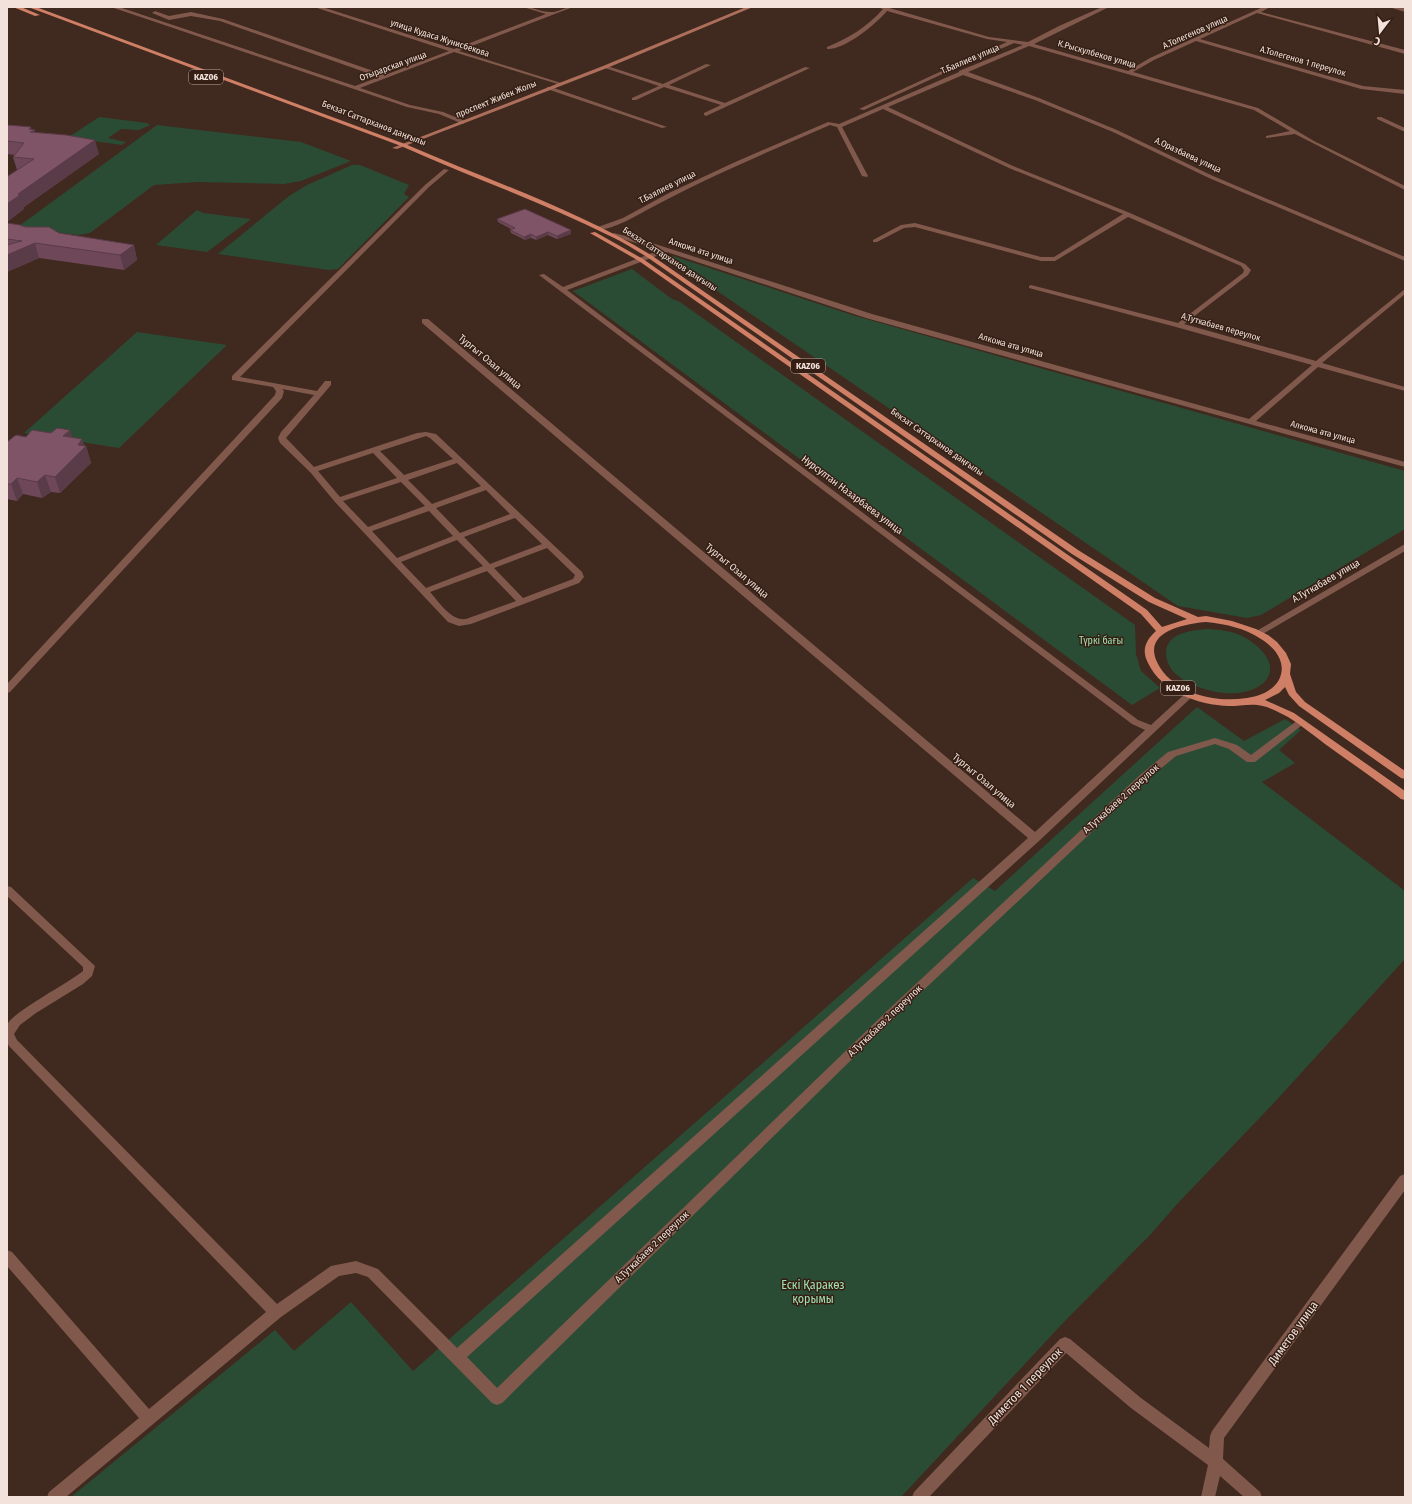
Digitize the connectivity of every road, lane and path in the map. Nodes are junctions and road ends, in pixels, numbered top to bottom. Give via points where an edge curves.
1 (16, 7) edge
2 (31, 7) edge
3 (114, 7) edge
4 (317, 7) edge
5 (526, 7) edge
6 (570, 7) edge
7 (750, 7) edge
8 (880, 7) edge
9 (1106, 7) edge
10 (1267, 7) edge
11 (1394, 7) edge
12 (886, 9) junction
13 (1405, 10) edge
14 (148, 11) dead end
15 (1256, 12) junction
16 (550, 14) junction
17 (1197, 40) junction
18 (1012, 42) junction
19 (1029, 44) junction
20 (829, 48) dead end
21 (454, 52) junction
22 (1405, 52) edge
23 (976, 58) dead end
24 (970, 60) dead end
25 (708, 65) dead end
26 (605, 67) junction
27 (807, 68) dead end
28 (961, 72) junction
29 (1129, 72) junction
30 (385, 77) junction
31 (559, 84) junction
32 (664, 86) junction
33 (356, 88) junction
34 (548, 88) junction
35 (1405, 92) edge
36 (634, 99) dead end
37 (726, 105) junction
38 (883, 107) junction
39 (706, 114) dead end
40 (1379, 118) dead end
41 (463, 122) junction
42 (830, 123) junction
43 (839, 126) junction
44 (664, 127) dead end
45 (1405, 130) edge
46 (1297, 132) junction
47 (1268, 138) dead end
48 (403, 145) junction
49 (395, 148) junction
50 (446, 170) junction
51 (864, 176) dead end
52 (1405, 188) edge
53 (1128, 214) junction
54 (600, 228) junction
55 (614, 235) junction
56 (875, 240) dead end
57 (664, 250) junction
58 (649, 256) junction
59 (1405, 259) edge
60 (641, 260) junction
61 (542, 275) dead end
62 (1031, 287) dead end
63 (562, 290) junction
64 (1405, 291) edge
65 (425, 321) dead end
66 (1179, 324) junction
67 (1317, 364) junction
68 (328, 383) dead end
69 (276, 385) junction
70 (1405, 389) edge
71 (318, 394) junction
72 (1250, 422) junction
73 (375, 450) junction
74 (459, 460) junction
75 (1405, 465) edge
76 (313, 470) junction
77 (402, 478) junction
78 (487, 487) junction
79 (338, 500) junction
80 (430, 506) junction
81 (517, 514) junction
82 (367, 530) junction
83 (458, 536) junction
84 (547, 545) junction
85 (1405, 547) edge
86 (396, 561) junction
87 (488, 567) junction
88 (425, 591) junction
89 (522, 602) junction
90 (1195, 619) junction
91 (1160, 631) junction
92 (1258, 633) junction
93 (1286, 675) junction
94 (7, 690) edge
95 (1190, 694) junction
96 (1248, 702) junction
97 (1301, 722) junction
98 (1151, 729) junction
99 (1405, 776) edge
100 (1405, 796) edge
101 (1035, 838) junction
102 (7, 890) edge
103 (1405, 1180) edge
104 (7, 1256) edge
105 (276, 1313) junction
106 (457, 1357) junction
107 (149, 1419) junction
108 (1216, 1462) junction
109 (54, 1497) edge
110 (919, 1497) edge
111 (1208, 1497) edge
112 (1255, 1497) edge

1 - 49 main road, Бекзат Саттарханов даңғылы / KАZ06
2 - 48 main road, Бекзат Саттарханов даңғылы / KАZ06
3 - 33 street
4 - 21 street, улица Кудаса Жунисбекова
5 - 16 street
6 - 16 street, Отырарская улица
7 - 26 main road, проспект Жибек Жолы
8 - 12 street, К.Рыскулбеков улица
9 - 19 street, Т.Баялиев улица
10 - 15 street, А.Толегенов улица
11 - 13 street
12 - 18 street, К.Рыскулбеков улица
12 - 20 street via 862,33
14 - 30 street via 169,18 191,14 221,20
15 - 17 street, А.Толегенов улица
15 - 22 street
16 - 21 street, Отырарская улица
17 - 29 street, А.Толегенов улица
17 - 35 street, А.Толегенов 1 переулок via 1363,88
18 - 19 street, К.Рыскулбеков улица
18 - 23 street, Т.Баялиев улица
19 - 28 street, Т.Баялиев улица
19 - 29 street, К.Рыскулбеков улица
21 - 30 street, Отырарская улица
21 - 31 street, улица Кудаса Жунисбекова
24 - 42 street, Т.Баялиев улица
25 - 32 street
26 - 31 main road, проспект Жибек Жолы
26 - 32 street
27 - 37 street
28 - 38 street, Т.Баялиев улица
28 - 59 street, А.Оразбаева улица via 1115,131 1211,177
29 - 46 street, К.Рыскулбеков улица via 1256,110
30 - 33 street, Отырарская улица
31 - 34 main road, проспект Жибек Жолы
32 - 36 street
32 - 37 street
33 - 41 street
34 - 41 main road, проспект Жибек Жолы
34 - 44 street
37 - 39 street
38 - 43 street, Т.Баялиев улица
38 - 53 street via 1011,167
40 - 45 street
41 - 48 main road, проспект Жибек Жолы
42 - 43 street
42 - 54 street, Т.Баялиев улица via 670,194 625,219
43 - 51 street
46 - 47 street
46 - 52 street, К.Рыскулбеков улица
48 - 49 main road, проспект Жибек Жолы
48 - 54 main road, Бекзат Саттарханов даңғылы / KАZ06
49 - 50 main road, Бекзат Саттарханов даңғылы / KАZ06
50 - 60 main road, Бекзат Саттарханов даңғылы / KАZ06 via 541,208 604,238
50 - 69 street via 235,378
53 - 56 street via 1055,259 1049,260 915,225 903,226
53 - 66 street via 1243,265 1248,270
54 - 55 main road, Бекзат Саттарханов даңғылы / KАZ06
55 - 57 street, Алкожа ата улица
55 - 58 main road, Бекзат Саттарханов даңғылы / KАZ06
57 - 58 street
57 - 72 street, Алкожа ата улица via 869,316
58 - 60 street
58 - 90 main road, Бекзат Саттарханов даңғылы / KАZ06 via 1075,552 1152,600
60 - 63 street
60 - 91 main road, Бекзат Саттарханов даңғылы / KАZ06 via 1144,612
61 - 63 street, Нурсултан Назарбаева улица
62 - 66 street, А.Туткабаев переулок
63 - 98 street, Нурсултан Назарбаева улица via 1135,722
64 - 67 street
65 - 101 street, Тургыт Озал улица
66 - 67 street, А.Туткабаев переулок
67 - 70 street, А.Туткабаев переулок
67 - 72 street
68 - 71 street
69 - 71 street
69 - 94 street via 280,391 279,396
71 - 76 street via 282,438
72 - 75 street, Алкожа ата улица
73 - 74 street via 426,434 433,436
73 - 76 street
73 - 77 street
74 - 77 street
74 - 78 street
76 - 79 street
77 - 79 street
77 - 80 street
78 - 80 street
78 - 81 street
79 - 82 street
80 - 82 street
80 - 83 street
81 - 83 street
81 - 84 street
82 - 86 street
83 - 86 street
83 - 87 street
84 - 87 street
84 - 89 street via 580,577 576,581
85 - 92 street, А.Туткабаев улица
86 - 88 street
87 - 88 street
87 - 89 street
88 - 89 street via 452,620 459,623
90 - 91 main road, KАZ06 via 1176,623
90 - 92 main road, KАZ06 via 1227,622
91 - 95 main road, KАZ06 via 1150,649 1152,663 1170,683
92 - 93 main road, KАZ06 via 1273,644 1283,656
93 - 96 main road, KАZ06 via 1275,691
93 - 99 main road, KАZ06 via 1292,693 1302,704
95 - 96 main road, KАZ06 via 1213,701
95 - 98 street
96 - 97 main road, KАZ06 via 1276,708
97 - 100 main road, KАZ06
97 - 106 street, А.Туткабаев 2 переулок via 1251,760 1233,747 1215,741 1172,754 1144,777 898,1007 497,1398
98 - 101 street
101 - 106 street
102 - 105 street via 89,966 88,973 79,981 16,1022 8,1034 13,1043
103 - 108 street, Диметов улица via 1217,1436
104 - 107 street
105 - 106 street via 336,1270 356,1267 373,1273
105 - 107 street
107 - 109 street
108 - 110 street, Диметов 1 переулок via 1136,1403 1065,1344
108 - 111 street, Диметов улица
108 - 112 street

